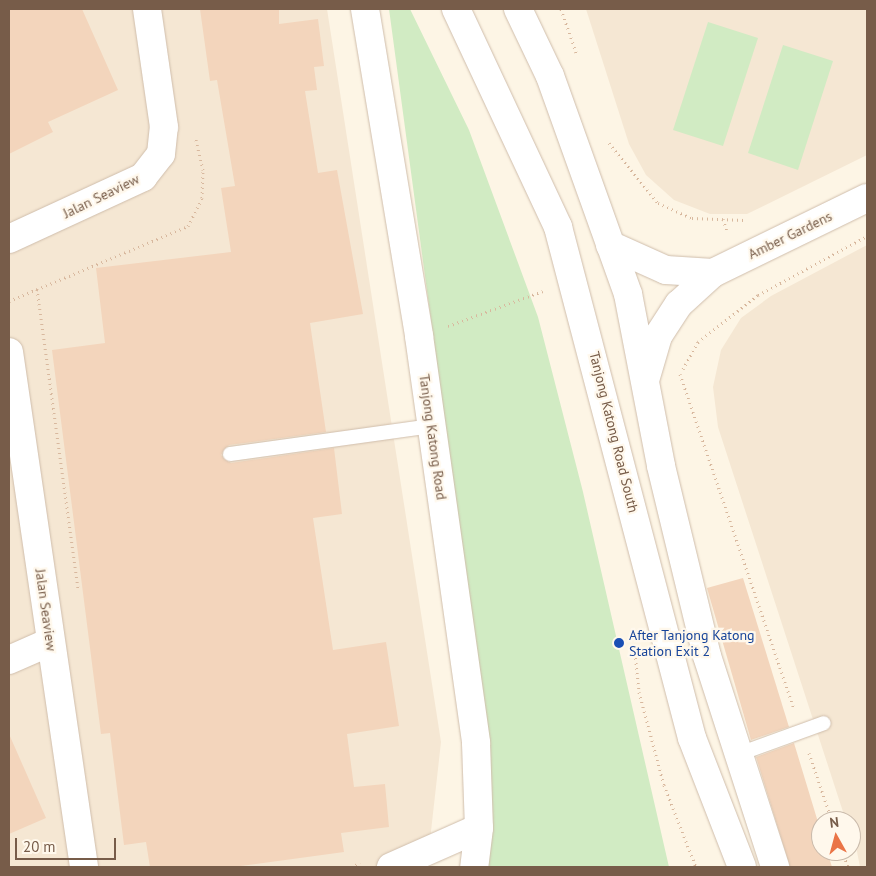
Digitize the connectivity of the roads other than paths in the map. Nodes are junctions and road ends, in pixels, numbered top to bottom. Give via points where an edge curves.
1 (147, 9) edge
2 (365, 9) edge
3 (456, 9) edge
4 (518, 9) edge
5 (867, 198) edge
6 (9, 239) edge
7 (610, 245) junction
8 (713, 273) junction
9 (9, 352) edge
10 (644, 383) junction
11 (432, 426) junction
12 (230, 454) dead end
13 (50, 642) junction
14 (9, 660) edge
15 (824, 723) dead end
16 (739, 754) junction
17 (479, 828) junction
18 (84, 867) edge
19 (391, 867) edge
20 (474, 867) edge
21 (742, 867) edge
22 (774, 867) edge

1 - 6 main road, Jalan Seaview via 164,127 161,154 142,177
2 - 11 main road, Tanjong Katong Road
3 - 21 main road, Tanjong Katong Road South via 558,227 692,738
4 - 7 main road via 550,76
5 - 8 main road, Amber Gardens
7 - 8 main road via 666,270
7 - 10 main road via 628,294
8 - 10 main road via 679,304 658,336
9 - 13 main road, Jalan Seaview
10 - 16 main road via 707,656
11 - 12 lane
11 - 17 main road, Tanjong Katong Road via 476,743
13 - 14 main road
13 - 18 main road, Jalan Seaview
15 - 16 lane
16 - 22 main road
17 - 19 main road
17 - 20 main road, Tanjong Katong Road

